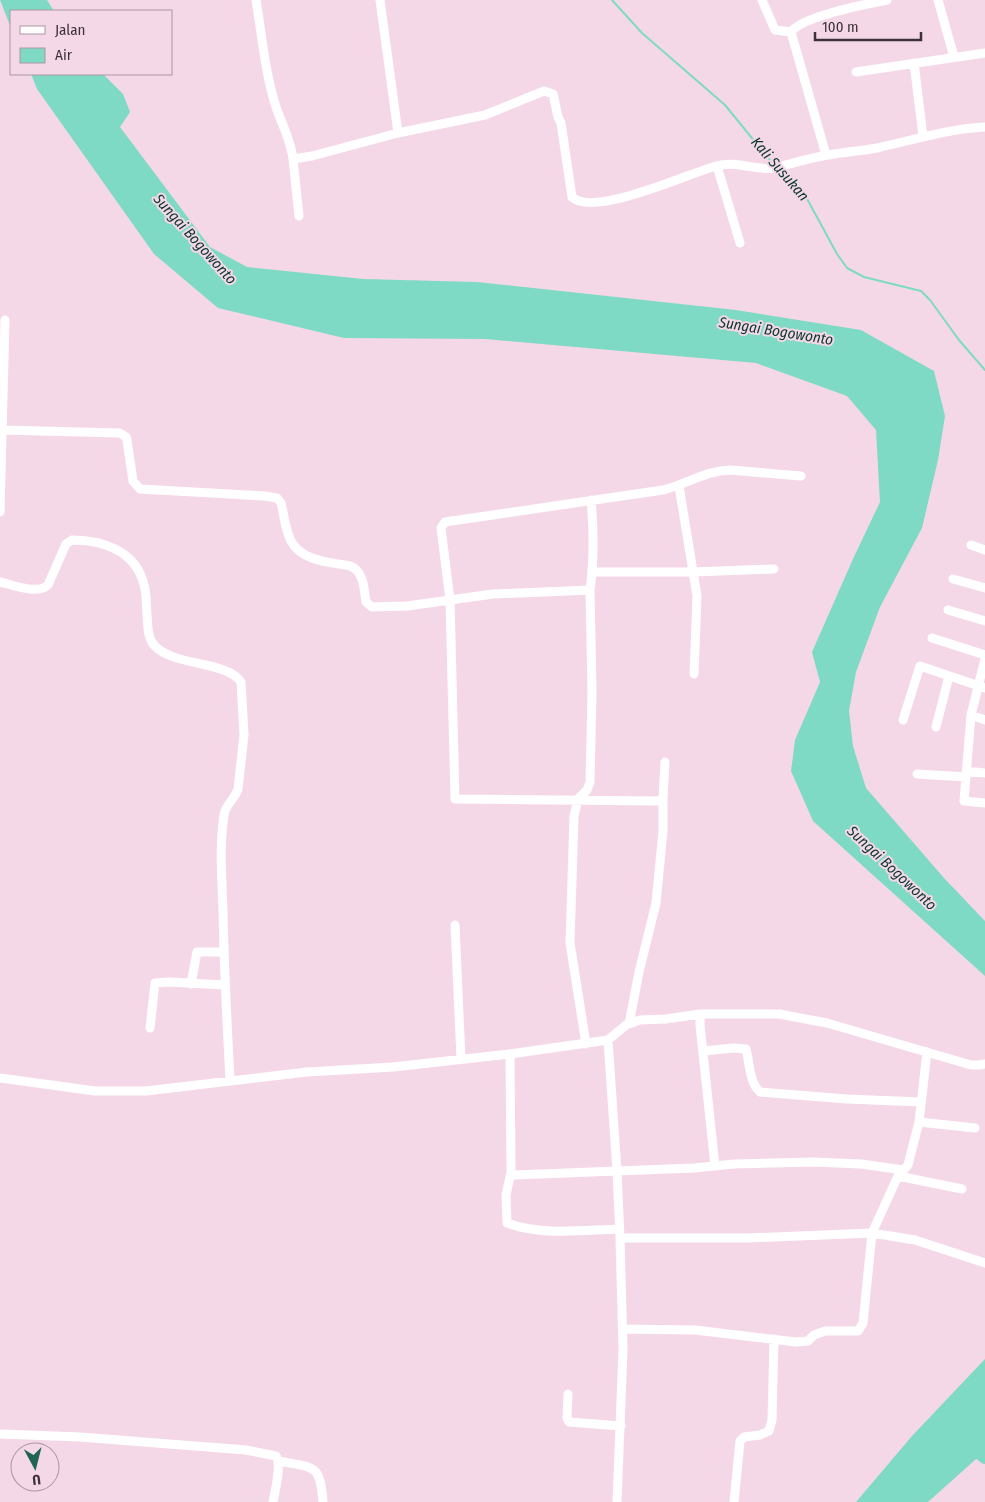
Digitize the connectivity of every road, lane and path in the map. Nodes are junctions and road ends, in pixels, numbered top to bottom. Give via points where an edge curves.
1 (256, 0) edge
2 (380, 0) edge
3 (762, 0) edge
4 (887, 0) edge
5 (938, 0) edge
6 (791, 32) junction
7 (985, 54) edge
8 (954, 57) junction
9 (914, 63) junction
10 (856, 72) dead end
11 (985, 127) edge
12 (398, 133) junction
13 (923, 136) junction
14 (826, 155) junction
15 (293, 159) junction
16 (717, 166) junction
17 (299, 216) dead end
18 (740, 243) dead end
19 (4, 320) dead end
20 (2, 389) edge
21 (1, 430) edge
22 (801, 476) dead end
23 (679, 486) junction
24 (591, 500) junction
25 (0, 512) edge
26 (971, 545) dead end
27 (985, 550) edge
28 (774, 568) dead end
29 (592, 572) junction
30 (693, 572) junction
31 (953, 579) dead end
32 (0, 582) edge
33 (985, 588) edge
34 (590, 590) junction
35 (450, 600) junction
36 (948, 610) dead end
37 (985, 622) edge
38 (932, 638) dead end
39 (985, 657) edge
40 (694, 674) dead end
41 (949, 676) junction
42 (981, 686) edge
43 (971, 714) junction
44 (903, 720) dead end
45 (985, 720) edge
46 (936, 727) dead end
47 (665, 762) dead end
48 (985, 773) edge
49 (917, 774) dead end
50 (966, 774) junction
51 (663, 799) junction
52 (578, 800) junction
53 (985, 803) edge
54 (455, 925) dead end
55 (224, 952) junction
56 (192, 984) junction
57 (225, 985) junction
58 (700, 1014) junction
59 (630, 1024) junction
60 (150, 1028) dead end
61 (608, 1040) junction
62 (586, 1044) junction
63 (703, 1051) junction
64 (927, 1052) junction
65 (510, 1054) junction
66 (461, 1059) junction
67 (985, 1064) edge
68 (0, 1078) edge
69 (230, 1080) junction
70 (921, 1102) junction
71 (919, 1122) junction
72 (975, 1128) dead end
73 (715, 1166) junction
74 (617, 1171) junction
75 (510, 1172) junction
76 (901, 1173) junction
77 (962, 1189) dead end
78 (872, 1233) junction
79 (620, 1234) junction
80 (985, 1263) edge
81 (623, 1330) junction
82 (774, 1339) junction
83 (568, 1394) dead end
84 (621, 1426) junction
85 (0, 1434) edge
86 (278, 1461) junction
87 (273, 1502) edge
88 (323, 1502) edge
89 (617, 1502) edge
90 (734, 1502) edge

1 - 15 street via 276,107 289,137
2 - 12 street
3 - 6 street via 775,30
4 - 6 street via 836,11
5 - 8 street
6 - 14 street
7 - 8 street
8 - 9 street
9 - 10 street
9 - 13 street
11 - 13 street
12 - 15 street
12 - 16 street via 485,114 544,91 555,99 563,128 572,197 577,201 609,201 645,192
13 - 14 street via 875,148
14 - 16 street via 770,168 730,163
15 - 17 street
16 - 18 street
19 - 20 street
20 - 21 street
21 - 25 street
21 - 35 street via 124,435 134,481 140,490 277,498 282,503 290,540 295,547 307,556 356,568 368,605 407,606
22 - 23 street via 719,470
23 - 24 street
23 - 30 street
24 - 29 street
24 - 35 street via 443,523
26 - 27 street
28 - 30 street
29 - 30 street
29 - 34 street
30 - 40 street via 697,596
31 - 33 street
32 - 55 street via 32,589 44,588 69,540 112,546 131,560 140,573 149,636 155,647 232,673 241,682 244,735 238,789 224,815 221,861
34 - 35 street via 493,594
34 - 52 street via 591,762 589,786
35 - 52 street via 455,800
36 - 37 street
38 - 39 street
39 - 42 street
41 - 42 street
41 - 44 street via 920,666
41 - 46 street
42 - 43 street
43 - 45 street
43 - 50 street
47 - 51 street
48 - 50 street
49 - 50 street
50 - 53 street via 964,801
51 - 52 street
51 - 59 street via 656,903
52 - 62 street via 574,816 570,943
54 - 66 street
55 - 56 street via 197,952
55 - 57 street
56 - 57 street
56 - 60 street via 156,983
57 - 69 street
58 - 59 street via 640,1020
58 - 63 street
58 - 64 street via 779,1014 827,1023
59 - 61 street
61 - 62 street
61 - 74 street
62 - 65 street
63 - 70 street via 746,1049 752,1080 760,1092
63 - 73 street
64 - 67 street via 970,1065
64 - 70 street
65 - 66 street
65 - 75 street
66 - 69 street
68 - 69 street via 115,1092
70 - 71 street
71 - 72 street
71 - 76 street via 908,1164
73 - 74 street
73 - 76 street via 813,1162 861,1164
74 - 75 street via 515,1175
74 - 79 street
75 - 79 street via 506,1223 544,1231
76 - 77 street
76 - 78 street
78 - 79 street via 738,1238
78 - 80 street via 915,1240
78 - 82 street via 863,1323 858,1331 825,1330 808,1341
79 - 81 street
81 - 82 street via 695,1330
81 - 84 street
82 - 90 street via 772,1420 768,1431 744,1437 740,1442
83 - 84 street via 569,1422
84 - 89 street
85 - 86 street via 246,1450 276,1456
86 - 87 street
86 - 88 street via 310,1467 317,1472 322,1481

